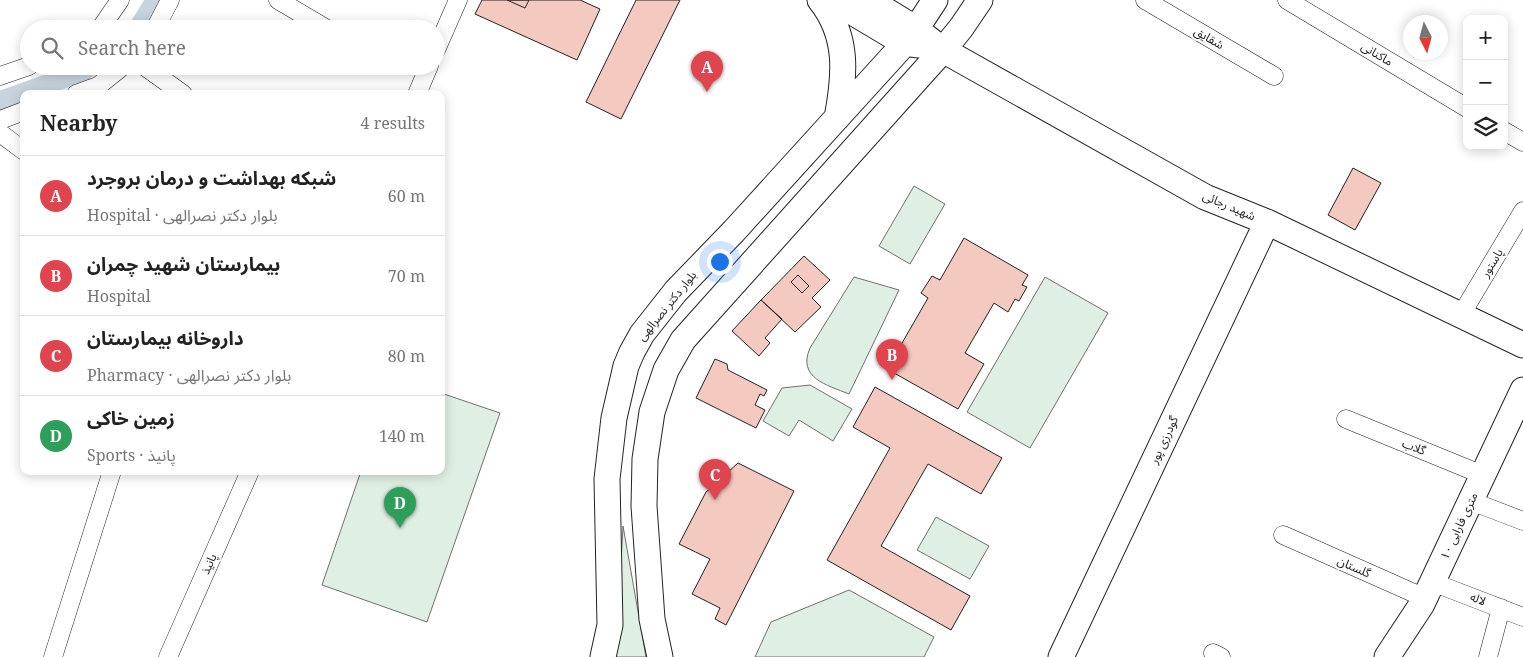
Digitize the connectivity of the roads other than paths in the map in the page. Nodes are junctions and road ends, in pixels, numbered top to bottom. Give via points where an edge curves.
1 (120, 0) edge
2 (170, 0) edge
3 (278, 0) edge
4 (458, 0) edge
5 (820, 0) edge
6 (832, 0) edge
7 (869, 0) edge
8 (935, 0) edge
9 (980, 0) edge
10 (1145, 0) edge
11 (1287, 0) edge
12 (106, 20) edge
13 (160, 20) edge
14 (312, 20) edge
15 (445, 30) edge
16 (911, 35) junction
17 (943, 50) junction
18 (20, 69) edge
19 (112, 75) edge
20 (157, 75) edge
21 (425, 75) edge
22 (0, 76) edge
23 (1274, 76) dead end
24 (87, 90) edge
25 (177, 90) edge
26 (419, 90) edge
27 (1463, 106) edge
28 (20, 112) edge
29 (837, 118) junction
30 (0, 120) edge
31 (0, 133) edge
32 (1508, 133) edge
33 (1523, 142) edge
34 (20, 148) edge
35 (1523, 210) edge
36 (1267, 222) junction
37 (1461, 315) junction
38 (1523, 345) edge
39 (1523, 390) edge
40 (1346, 418) dead end
41 (111, 475) edge
42 (248, 475) edge
43 (1483, 475) junction
44 (1471, 501) junction
45 (608, 504) junction
46 (644, 506) junction
47 (1523, 521) edge
48 (1283, 535) dead end
49 (1428, 590) junction
50 (1501, 608) junction
51 (1523, 617) edge
52 (53, 657) edge
53 (168, 657) edge
54 (603, 657) edge
55 (660, 657) edge
56 (1061, 657) edge
57 (1387, 657) edge
58 (1488, 657) edge

1 - 12 street
2 - 13 street
3 - 14 street
4 - 15 street
5 - 29 main road via 835,25 843,58 843,86
6 - 16 main road, شهید رجائی
7 - 16 main road, شهید رجائی
8 - 16 main road, بلوار دکتر نصرالهی
9 - 17 main road
10 - 23 street, شقایق
11 - 27 street, ماکنانی
16 - 17 main road, شهید رجائی
16 - 29 main road, بلوار دکتر نصرالهی
17 - 36 main road, شهید رجائی via 1205,197
17 - 46 main road via 683,340 666,370 652,412 645,459
18 - 22 street
19 - 24 street
20 - 25 street
21 - 26 street
28 - 30 street
29 - 45 main road, بلوار دکتر نصرالهی via 676,291 642,334 626,366 614,418 607,479
31 - 34 street
32 - 33 street
35 - 37 street, پاستور
36 - 37 main road, شهید رجائی
36 - 56 main road, گودرزی پور
37 - 38 main road, شهید رجائی
39 - 43 main road, ۱۰ متری فارابی
40 - 43 street, گلاب
41 - 52 street
42 - 53 street, پانیذ
43 - 44 main road, ۱۰ متری فارابی
44 - 47 street
44 - 49 main road, ۱۰ متری فارابی
45 - 46 main road
45 - 54 main road, بلوار دکتر نصرالهی via 610,625
46 - 55 main road via 652,619
48 - 49 street, گلستان
49 - 50 street, لاله
49 - 57 main road, ۱۰ متری فارابی
50 - 51 street, لاله
50 - 58 street

